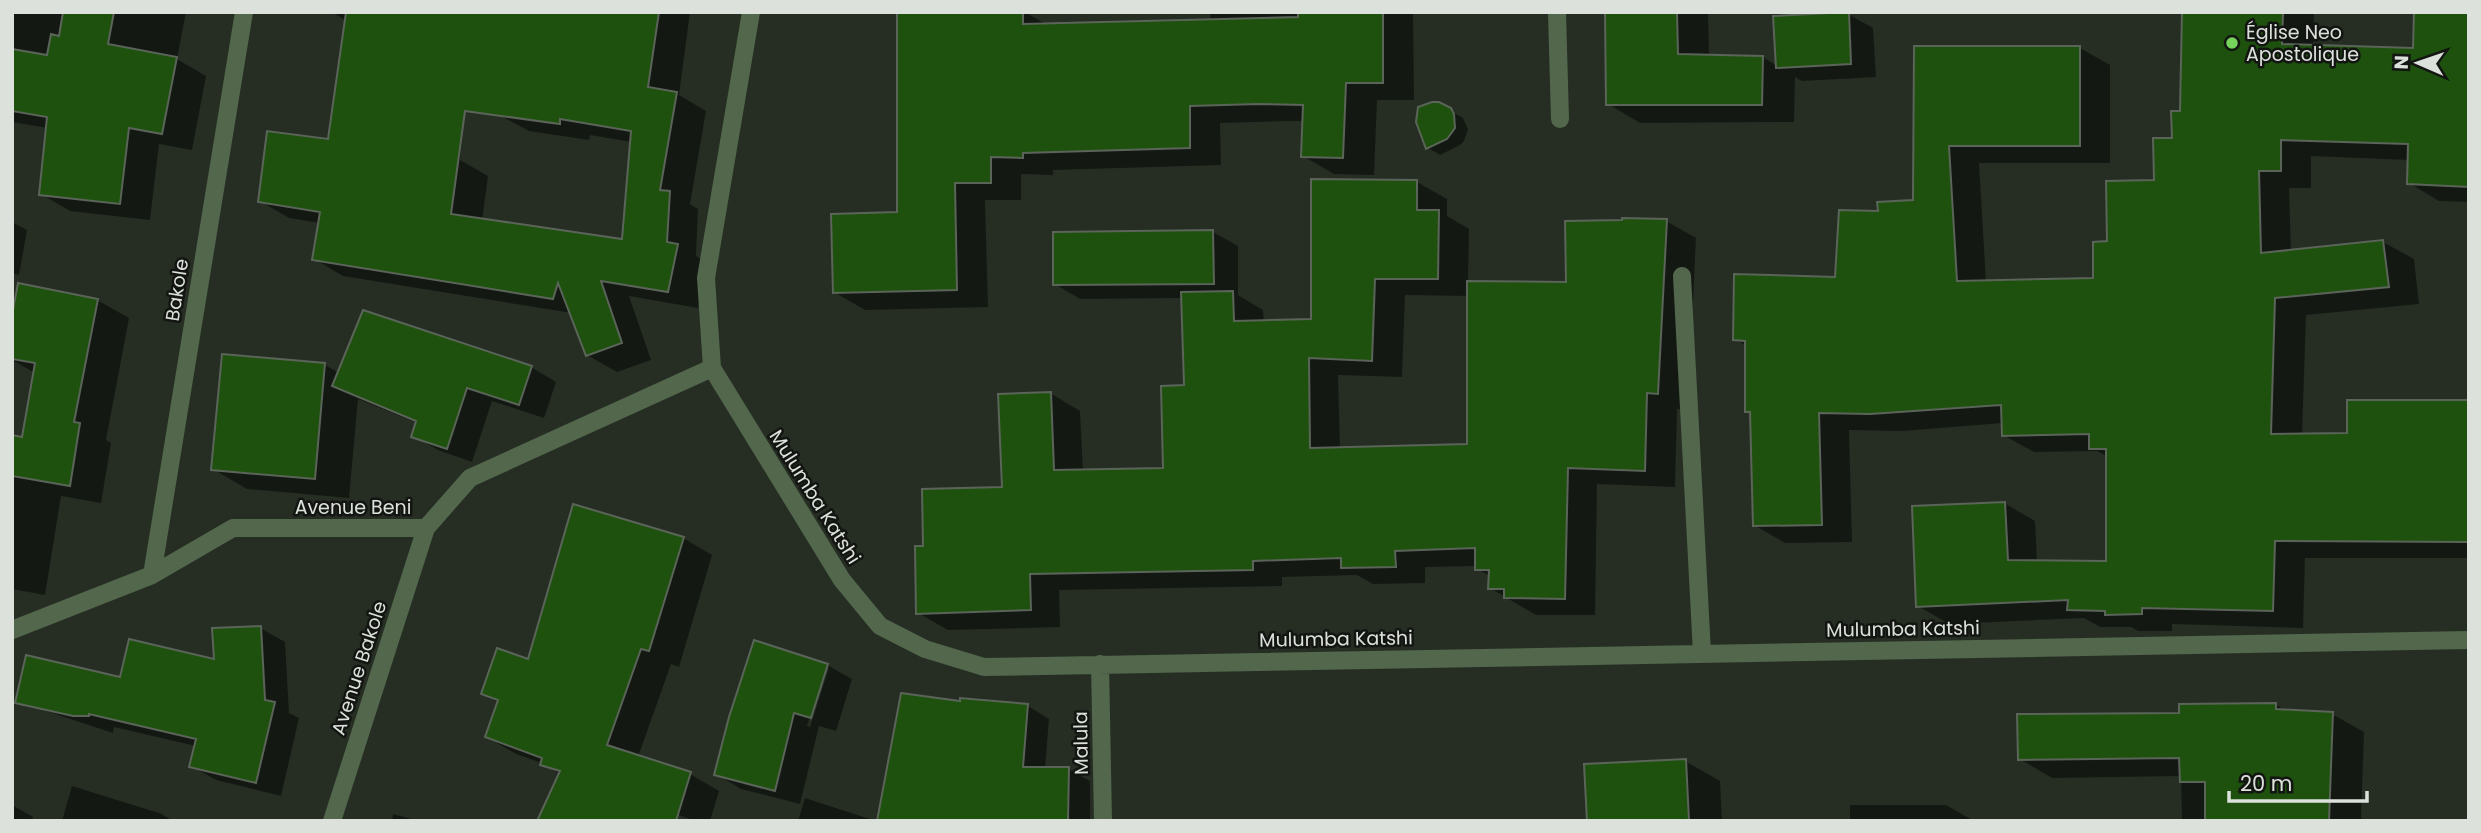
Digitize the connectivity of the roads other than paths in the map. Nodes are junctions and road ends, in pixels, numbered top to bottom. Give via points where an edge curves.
1 (244, 12) edge
2 (751, 12) edge
3 (1557, 12) edge
4 (1560, 119) dead end
5 (1682, 276) dead end
6 (712, 368) junction
7 (426, 528) junction
8 (152, 575) junction
9 (12, 630) edge
10 (2469, 640) edge
11 (1702, 653) junction
12 (1100, 664) junction
13 (332, 821) edge
14 (1104, 821) edge

1 - 8 street, Bakole
2 - 6 street, Mulumba Katshi via 706,278
3 - 4 street
5 - 11 street
6 - 7 street, Avenue Beni via 470,478
6 - 12 street, Mulumba Katshi via 842,580 880,625 925,649 984,667
7 - 8 street, Avenue Beni via 233,528
7 - 13 street, Avenue Bakole
8 - 9 street, Avenue Beni
10 - 11 street, Mulumba Katshi
11 - 12 street, Mulumba Katshi
12 - 14 street, Malula

